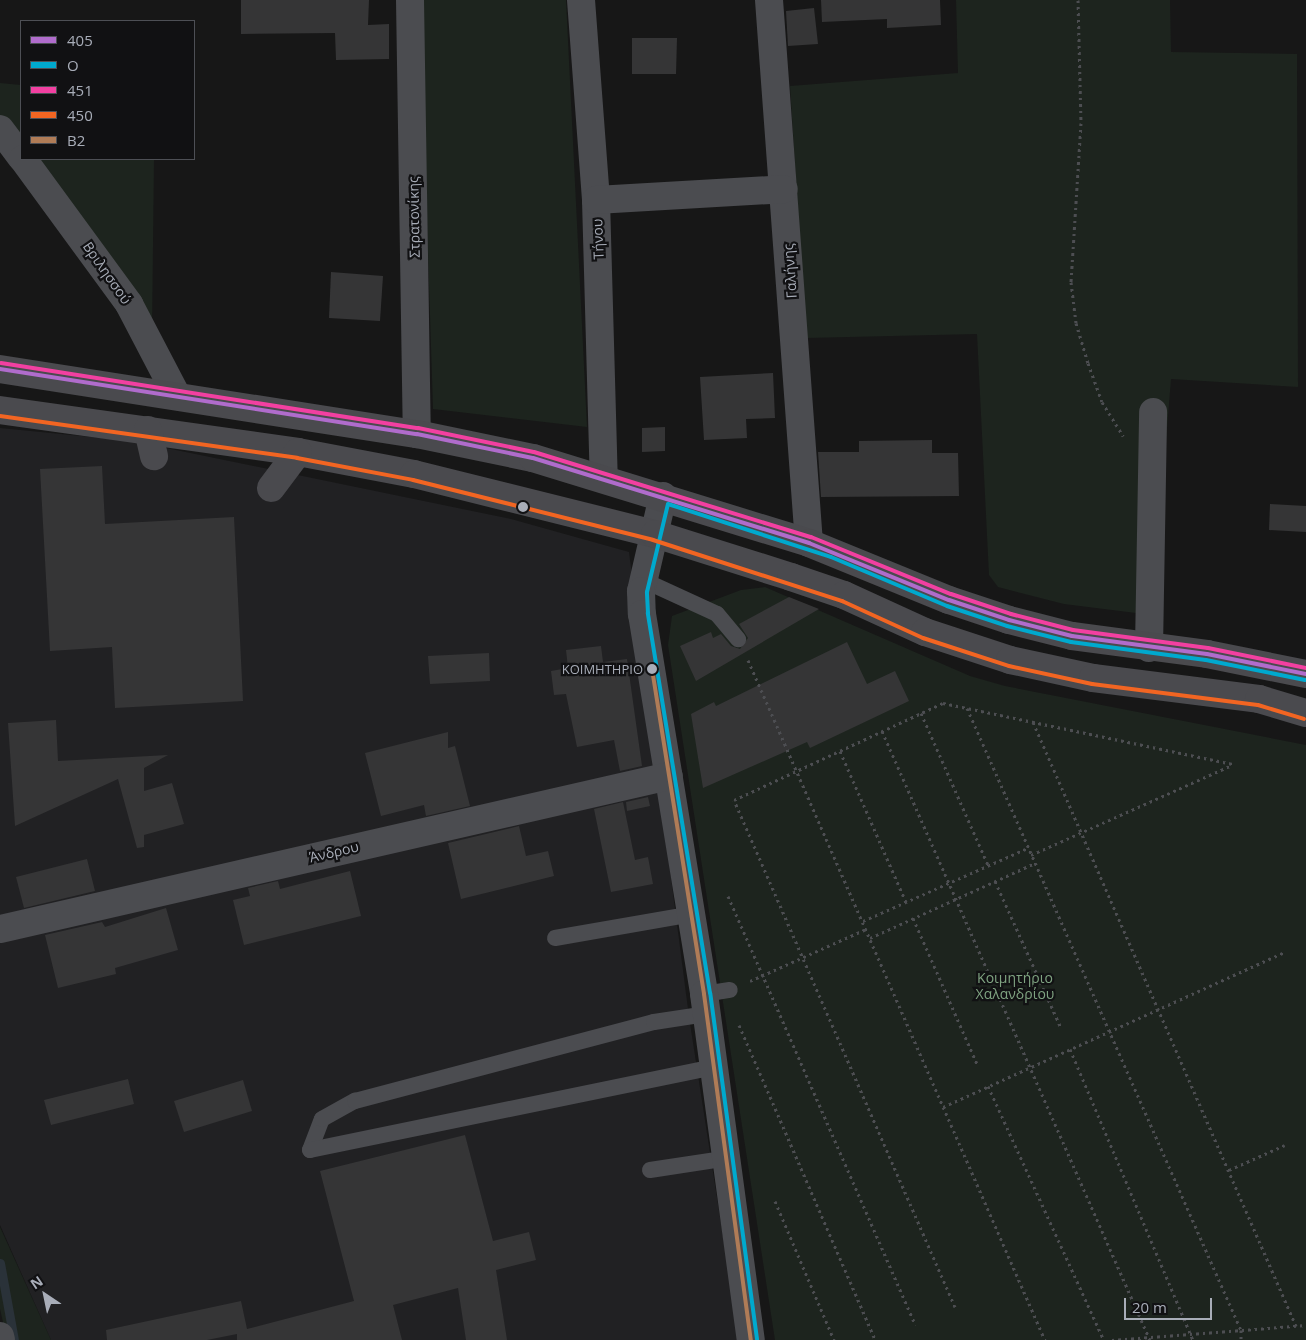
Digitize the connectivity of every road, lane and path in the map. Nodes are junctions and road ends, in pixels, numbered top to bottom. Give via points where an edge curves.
1 (410, 0) edge
2 (581, 0) edge
3 (769, 0) edge
4 (1078, 0) edge
5 (0, 129) edge
6 (20, 155) edge
7 (23, 160) edge
8 (784, 189) junction
9 (596, 200) junction
10 (0, 369) edge
11 (177, 396) junction
12 (0, 410) edge
13 (1154, 412) dead end
14 (148, 430) junction
15 (417, 434) junction
16 (1124, 438) dead end
17 (298, 452) junction
18 (154, 456) dead end
19 (604, 479) junction
20 (270, 488) dead end
21 (663, 496) junction
22 (655, 534) junction
23 (809, 543) junction
24 (643, 580) junction
25 (738, 639) joint
26 (1149, 648) junction
27 (1306, 674) edge
28 (967, 708) junction
29 (921, 713) junction
30 (1306, 713) edge
31 (1033, 722) junction
32 (882, 731) junction
33 (840, 751) junction
34 (796, 771) junction
35 (669, 776) junction
36 (1081, 833) junction
37 (1028, 848) junction
38 (1031, 855) junction
39 (1035, 863) junction
40 (988, 866) junction
41 (995, 881) junction
42 (950, 882) junction
43 (728, 896) dead end
44 (957, 898) junction
45 (906, 902) junction
46 (692, 914) junction
47 (913, 918) junction
48 (863, 921) junction
49 (0, 929) edge
50 (866, 930) junction
51 (555, 938) dead end
52 (870, 938) junction
53 (1284, 952) dead end
54 (804, 957) junction
55 (763, 975) junction
56 (714, 999) junction
57 (1158, 1008) junction
58 (740, 1025) dead end
59 (1060, 1028) dead end
60 (1109, 1031) junction
61 (1070, 1049) junction
62 (978, 1066) dead end
63 (715, 1067) junction
64 (1030, 1067) junction
65 (988, 1086) junction
66 (943, 1106) junction
67 (1285, 1145) dead end
68 (728, 1158) junction
69 (650, 1170) dead end
70 (1229, 1170) junction
71 (775, 1201) dead end
72 (955, 1307) dead end
73 (915, 1325) dead end
74 (1296, 1326) junction
75 (1306, 1326) edge
76 (1241, 1330) junction
77 (1193, 1334) junction
78 (0, 1336) edge
79 (1150, 1338) edge
80 (1, 1340) edge
81 (751, 1340) edge
82 (834, 1340) edge
83 (875, 1340) edge
84 (1045, 1340) edge
85 (1104, 1340) edge
86 (1112, 1340) edge
87 (1194, 1340) edge
88 (1241, 1340) edge

1 - 15 street, Στρατονίκης
2 - 9 street, Τήνου
3 - 8 street, Γαλήνης
4 - 16 path via 1081,123 1072,282 1076,323 1102,402
5 - 6 street, Βριλησσού
7 - 11 street, Βριλησσού via 129,304
8 - 9 street
8 - 23 street, Γαλήνης
9 - 19 street, Τήνου
10 - 11 main road
11 - 15 main road
12 - 14 main road
13 - 26 street
14 - 17 main road
14 - 18 main road
15 - 19 main road via 533,458
17 - 20 main road
17 - 22 main road via 414,474
19 - 21 main road
21 - 22 street
21 - 23 main road
22 - 24 street
22 - 30 main road via 816,585 925,632 1010,660 1093,678 1259,699
23 - 26 main road via 950,600 1009,620 1072,636
24 - 25 lane via 717,614
24 - 35 street via 642,614
25 - 34 path
26 - 27 main road via 1206,654
28 - 29 path via 943,703
28 - 31 path
28 - 37 path
29 - 32 path
29 - 40 path
31 - 36 path
31 - 36 path via 1233,764
32 - 33 path
32 - 42 path
33 - 34 path
33 - 45 path
34 - 48 path
34 - 54 path via 734,800
35 - 46 street
35 - 49 street, Άνδρου
36 - 38 path
36 - 57 path
37 - 38 path
37 - 40 path
38 - 39 path
39 - 41 path
39 - 60 path
40 - 42 path
41 - 44 path
41 - 59 path
42 - 44 path
42 - 45 path
43 - 55 path
44 - 47 path
44 - 64 path
45 - 48 path
46 - 51 lane
46 - 56 street
47 - 52 path
47 - 62 path
48 - 50 path
50 - 52 path
50 - 54 path
52 - 66 path
53 - 57 path
54 - 55 path
54 - 72 path
55 - 56 path
55 - 73 path
56 - 63 street
56 - 63 lane via 654,1022 355,1101 322,1119 310,1150
57 - 60 path
57 - 70 path
58 - 83 path
60 - 61 path
60 - 76 path
61 - 64 path
61 - 77 path
63 - 68 street
64 - 65 path
64 - 79 path
65 - 66 path
65 - 85 path
66 - 84 path
67 - 70 path
68 - 69 lane
68 - 81 street
70 - 74 path
71 - 82 path
74 - 75 path
74 - 76 path
76 - 77 path
76 - 88 path
77 - 79 path
77 - 87 path
78 - 80 street
79 - 86 path

